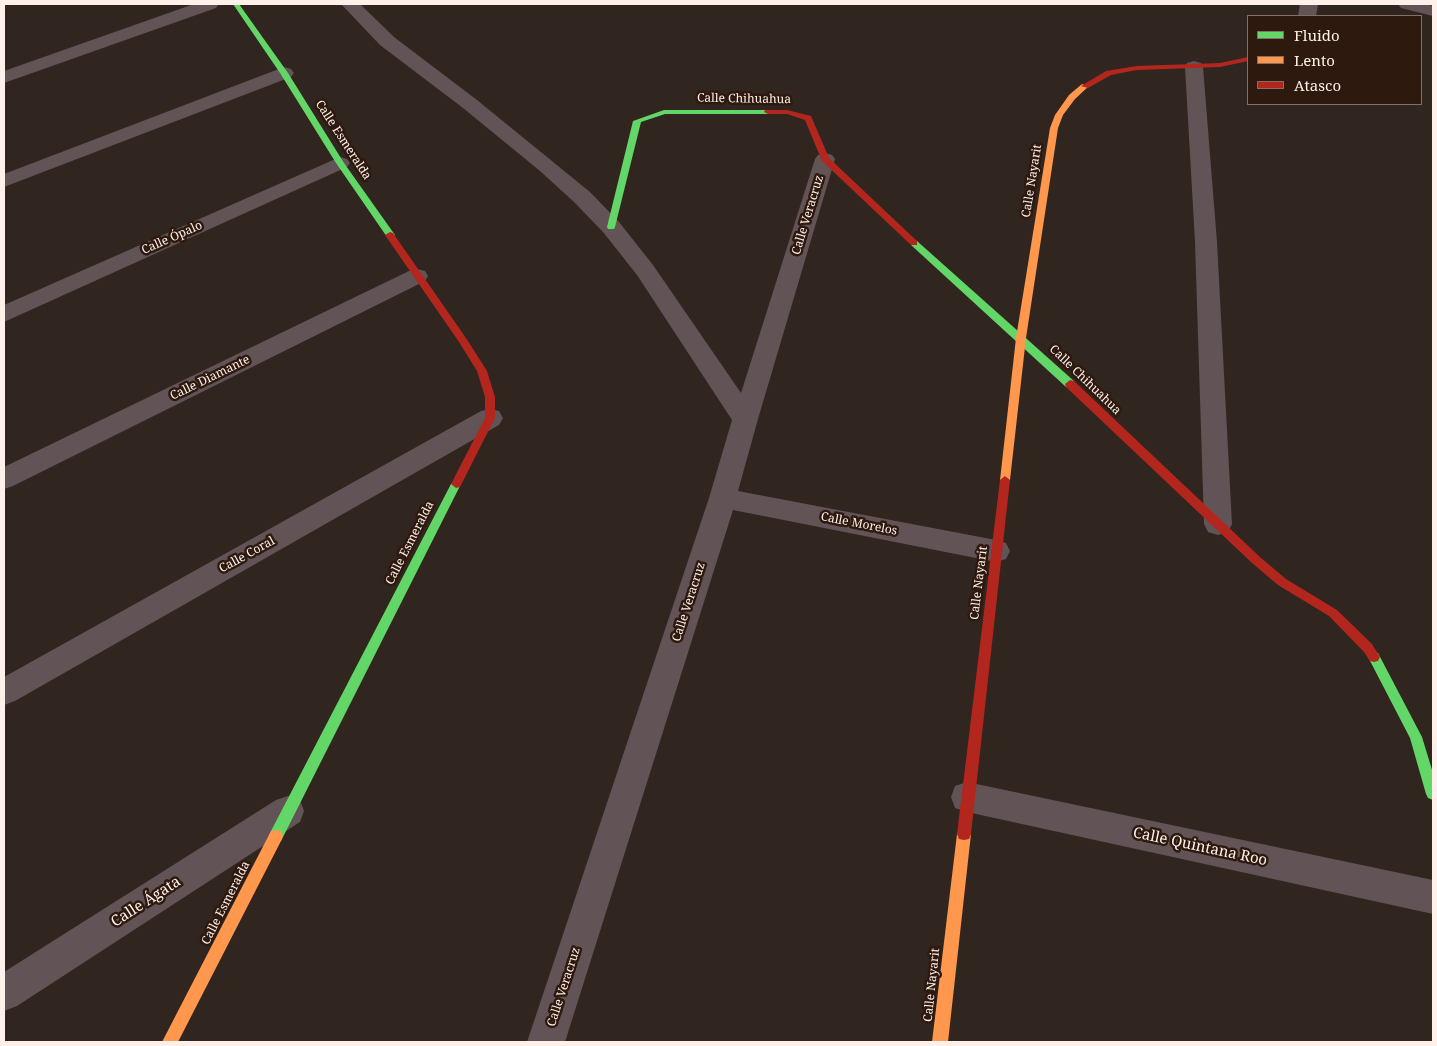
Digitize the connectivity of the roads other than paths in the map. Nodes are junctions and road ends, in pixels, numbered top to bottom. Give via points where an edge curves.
1 (210, 4) edge
2 (236, 4) edge
3 (350, 4) edge
4 (1407, 4) edge
5 (1433, 11) edge
6 (1247, 59) edge
7 (1194, 67) junction
8 (284, 73) junction
9 (4, 77) edge
10 (825, 159) junction
11 (340, 163) junction
12 (4, 181) edge
13 (611, 227) junction
14 (417, 276) junction
15 (4, 314) edge
16 (1021, 338) junction
17 (490, 418) junction
18 (745, 419) junction
19 (4, 479) edge
20 (723, 498) junction
21 (1218, 524) junction
22 (996, 551) junction
23 (4, 692) edge
24 (1433, 794) edge
25 (967, 797) junction
26 (288, 810) junction
27 (1433, 897) edge
28 (4, 993) edge
29 (170, 1042) edge
30 (546, 1042) edge
31 (940, 1042) edge

1 - 9 street
2 - 8 street, Calle Esmeralda
3 - 13 street via 387,41 548,167
4 - 5 street
6 - 7 street, Calle Nayarit
7 - 16 street, Calle Nayarit via 1137,68 1109,73 1090,82 1059,114 1054,128
7 - 21 street via 1206,242
8 - 11 street, Calle Esmeralda
8 - 12 street
10 - 13 street, Calle Chihuahua via 808,118 796,113 664,112 642,118 634,128
10 - 16 street, Calle Chihuahua
10 - 18 street, Calle Veracruz
11 - 14 street, Calle Esmeralda
11 - 15 street, Calle Ópalo
13 - 18 street via 645,270
14 - 17 street, Calle Esmeralda via 482,371 490,397
14 - 19 street, Calle Diamante
16 - 21 street, Calle Chihuahua
16 - 22 street, Calle Nayarit
17 - 23 street, Calle Coral
17 - 26 street, Calle Esmeralda
18 - 20 street, Calle Veracruz
20 - 22 street, Calle Morelos
20 - 30 street, Calle Veracruz
21 - 24 street, Calle Chihuahua via 1282,582 1333,613 1368,648 1416,737
22 - 25 street, Calle Nayarit
25 - 27 street, Calle Quintana Roo
25 - 31 street, Calle Nayarit
26 - 28 street, Calle Ágata
26 - 29 street, Calle Esmeralda

